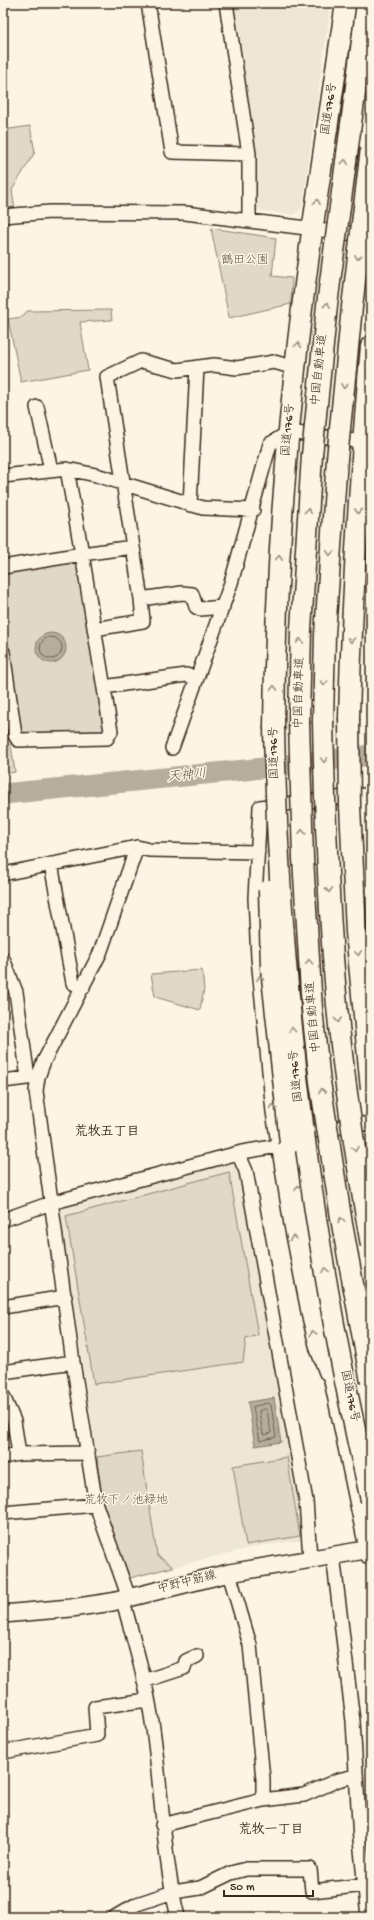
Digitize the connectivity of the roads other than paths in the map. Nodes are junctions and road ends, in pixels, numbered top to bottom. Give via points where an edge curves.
1 (148, 3) edge
2 (226, 3) edge
3 (346, 3) edge
4 (367, 3) edge
5 (371, 148) edge
6 (249, 154) junction
7 (3, 216) edge
8 (249, 220) junction
9 (313, 229) junction
10 (371, 236) edge
11 (371, 346) edge
12 (197, 367) junction
13 (295, 368) junction
14 (37, 407) dead end
15 (289, 432) junction
16 (365, 454) edge
17 (67, 469) junction
18 (51, 470) junction
19 (3, 476) edge
20 (123, 484) junction
21 (190, 505) junction
22 (253, 510) junction
23 (133, 547) junction
24 (82, 554) junction
25 (3, 566) edge
26 (141, 599) junction
27 (222, 607) junction
28 (94, 629) junction
29 (3, 652) edge
30 (196, 678) junction
31 (104, 687) junction
32 (172, 748) dead end
33 (275, 794) junction
34 (350, 806) junction
35 (137, 848) junction
36 (258, 852) junction
37 (51, 864) junction
38 (371, 873) edge
39 (3, 874) edge
40 (371, 953) edge
41 (3, 959) edge
42 (82, 988) junction
43 (33, 1077) junction
44 (3, 1081) edge
45 (371, 1089) edge
46 (371, 1123) edge
47 (281, 1142) junction
48 (238, 1153) junction
49 (50, 1203) junction
50 (3, 1220) edge
51 (371, 1245) edge
52 (65, 1297) junction
53 (3, 1307) edge
54 (73, 1362) junction
55 (3, 1372) edge
56 (371, 1382) edge
57 (3, 1396) edge
58 (88, 1453) junction
59 (19, 1454) junction
60 (3, 1457) edge
61 (371, 1500) edge
62 (96, 1505) junction
63 (3, 1513) edge
64 (370, 1551) edge
65 (333, 1555) junction
66 (310, 1558) junction
67 (229, 1573) junction
68 (126, 1599) junction
69 (3, 1614) edge
70 (197, 1656) dead end
71 (144, 1681) junction
72 (148, 1700) junction
73 (3, 1752) edge
74 (355, 1776) junction
75 (263, 1800) junction
76 (162, 1825) junction
77 (365, 1839) edge
78 (365, 1885) junction
79 (173, 1892) junction
80 (115, 1917) edge
81 (178, 1917) edge
82 (368, 1917) edge

1 - 6 street via 172,152
2 - 6 street
9 -> 3 highway, 国道176号
56 -> 4 highway, 中国自動車道, bridge via 342,1224 320,1082 303,858 299,722 301,629 312,456 327,305
5 -> 51 highway, 中国自動車道, bridge via 337,459 325,634 323,721 336,1005 344,1079
6 - 8 street
7 - 8 street via 50,212 150,212
8 - 9 street
9 - 10 street
13 -> 9 highway, 国道176号
11 - 16 highway
12 - 13 street via 214,365 237,368 274,362
12 - 20 street via 177,370 142,361 107,376
12 - 21 street
13 - 15 highway, 国道176号
14 - 18 street
15 - 16 street
15 - 22 street via 270,444
33 -> 15 highway, 国道176号, bridge via 275,631
16 -> 34 highway, bridge via 352,608
17 - 18 street
17 - 20 street
17 - 24 street
18 - 19 street
20 - 21 street
20 - 23 street
21 - 22 street via 217,510
22 - 27 street
23 - 24 street
23 - 26 street
24 - 25 street
24 - 28 street
26 - 27 street via 182,593 192,594 196,607 200,609
26 - 28 street via 143,621
27 - 30 street
28 - 31 street
29 - 31 street via 15,735 18,740 107,738 111,731
30 - 31 street via 186,675
30 - 32 street
33 - 47 highway, bridge via 269,929
61 -> 33 highway, 国道176号, bridge via 318,1227 297,1086
34 - 40 highway, bridge
34 -> 45 highway, bridge via 356,932
35 - 36 street
35 - 37 street
35 - 42 street via 100,953
36 - 38 street via 260,807 362,794
47 -> 36 street via 258,958 255,898
37 - 39 street
37 - 42 street via 73,983
41 - 43 street via 16,992
42 - 43 street
43 - 44 street
43 - 49 street
46 - 47 street
47 - 48 street
64 -> 47 highway via 314,1282
48 - 49 street
48 - 66 street via 246,1171 304,1493
49 - 50 street
49 - 52 street
52 - 53 street
52 - 54 street
54 - 55 street
54 - 58 street
57 - 59 street via 14,1421
58 - 59 street
58 - 62 street
59 - 60 street
62 - 63 street
62 - 68 street
64 - 65 main road, 中野中筋線
65 - 66 main road, 中野中筋線
65 - 74 street via 353,1721
66 - 67 main road, 中野中筋線
67 - 68 main road, 中野中筋線
67 - 75 street via 250,1645
68 - 69 main road, 中野中筋線 via 71,1608
68 - 71 street
70 - 71 street via 186,1661 184,1668
71 - 72 street
72 - 73 street via 95,1708 97,1735
72 - 76 street
74 - 75 street via 338,1780 304,1795
74 - 77 street
75 - 76 street
76 - 79 street
77 - 78 street
78 - 79 street via 312,1890 310,1869 246,1869 231,1873 200,1888
78 - 82 street
79 - 80 street via 137,1904
79 - 81 street

